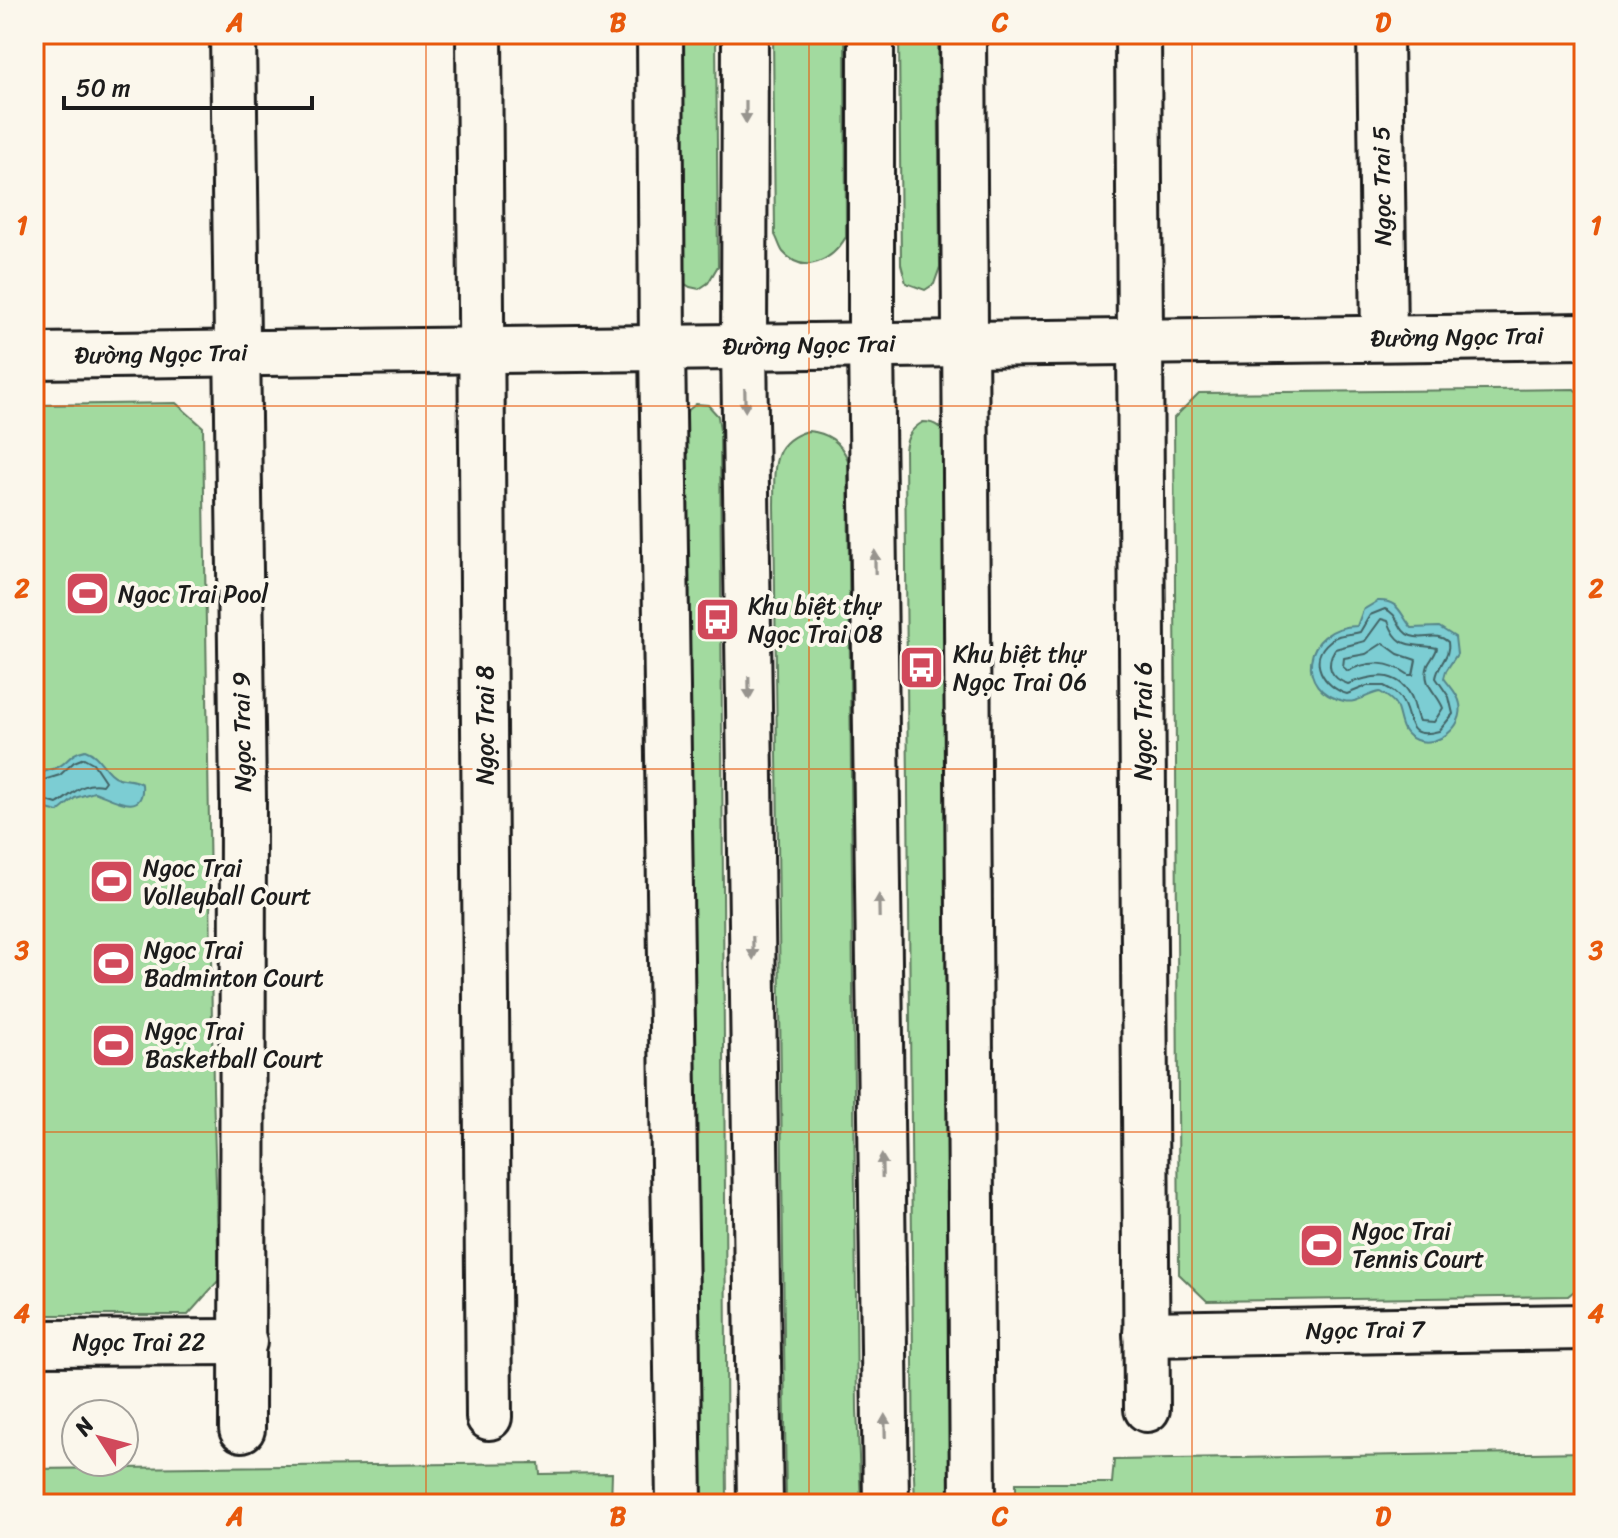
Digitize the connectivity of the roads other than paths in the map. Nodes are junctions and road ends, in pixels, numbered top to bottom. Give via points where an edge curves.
1 (233, 34) edge
2 (479, 34) edge
3 (660, 34) edge
4 (745, 34) edge
5 (871, 34) edge
6 (963, 34) edge
7 (1138, 34) edge
8 (1380, 34) edge
9 (1584, 336) edge
10 (1384, 338) junction
11 (1140, 342) junction
12 (966, 344) junction
13 (744, 345) junction
14 (871, 345) junction
15 (662, 347) junction
16 (483, 349) junction
17 (237, 352) junction
18 (34, 356) edge
19 (1584, 1327) edge
20 (1146, 1334) junction
21 (244, 1342) junction
22 (34, 1343) edge
23 (1147, 1409) dead end
24 (489, 1417) dead end
25 (242, 1429) dead end
26 (679, 1504) edge
27 (760, 1504) edge
28 (886, 1504) edge
29 (973, 1504) edge

1 - 17 street, Ngọc Trai 9
2 - 16 street, Ngọc Trai 8
3 - 15 street
4 -> 13 street
5 - 14 street
6 - 12 street
7 - 11 street, Ngọc Trai 6
8 - 10 street, Ngọc Trai 5
9 - 10 street, Đường Ngọc Trai
10 - 11 street, Đường Ngọc Trai
11 - 12 street, Đường Ngọc Trai
11 - 20 street, Ngọc Trai 6
12 - 14 street, Đường Ngọc Trai
12 - 29 street
13 - 14 street, Đường Ngọc Trai
13 - 15 street, Đường Ngọc Trai
13 -> 27 street
28 -> 14 street
15 - 16 street, Đường Ngọc Trai
15 - 26 street
16 - 17 street, Đường Ngọc Trai
16 - 24 street, Ngọc Trai 8
17 - 18 street, Đường Ngọc Trai
17 - 21 street, Ngọc Trai 9
19 - 20 street, Ngọc Trai 7
20 - 23 street, Ngọc Trai 6
21 - 22 street, Ngọc Trai 22
21 - 25 street, Ngọc Trai 9

